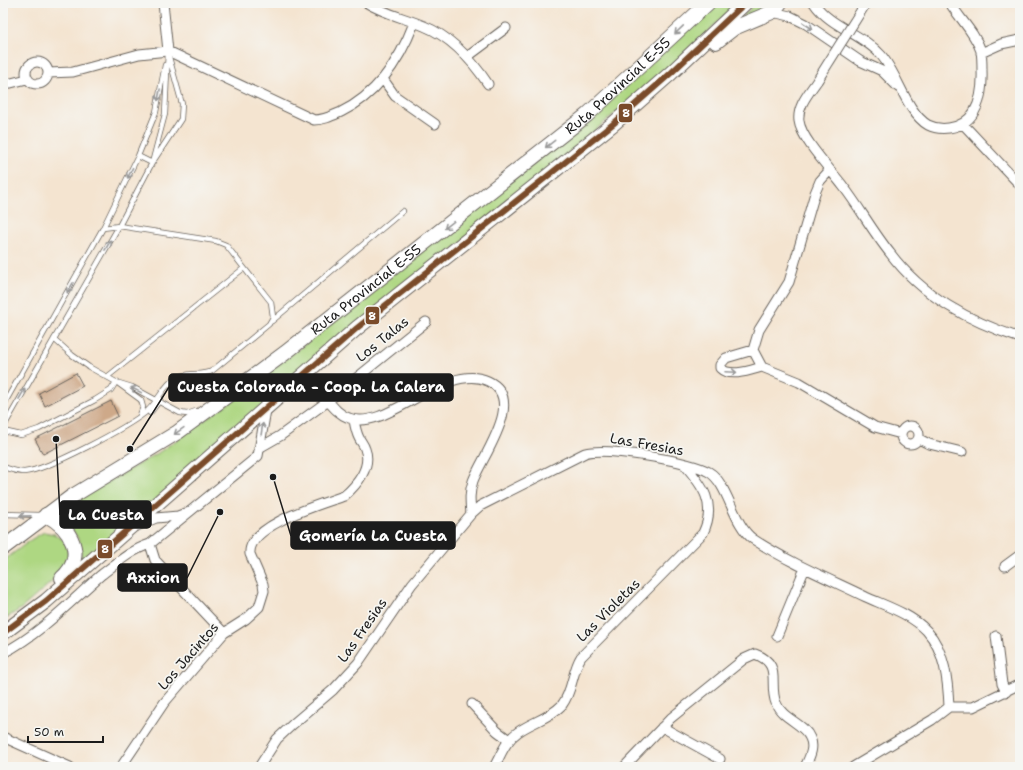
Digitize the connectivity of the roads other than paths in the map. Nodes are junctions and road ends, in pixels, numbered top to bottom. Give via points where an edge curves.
1 (163, 3) edge
2 (367, 3) edge
3 (708, 3) edge
4 (745, 3) edge
5 (814, 3) edge
6 (866, 3) edge
7 (950, 3) edge
8 (776, 8) edge
9 (414, 23) junction
10 (506, 28) dead end
11 (1020, 40) edge
12 (873, 47) junction
13 (168, 51) junction
14 (981, 53) junction
15 (467, 57) junction
16 (860, 61) junction
17 (48, 73) junction
18 (27, 79) junction
19 (383, 79) junction
20 (488, 84) dead end
21 (3, 86) edge
22 (904, 93) junction
23 (435, 124) dead end
24 (613, 124) junction
25 (963, 124) junction
26 (138, 156) junction
27 (152, 163) junction
28 (830, 170) junction
29 (1020, 185) edge
30 (403, 211) dead end
31 (119, 226) junction
32 (103, 228) junction
33 (244, 268) junction
34 (426, 322) dead end
35 (269, 324) junction
36 (1020, 338) edge
37 (54, 339) junction
38 (753, 350) junction
39 (285, 353) junction
40 (265, 361) dead end
41 (762, 367) junction
42 (108, 377) junction
43 (116, 382) junction
44 (328, 401) junction
45 (158, 402) junction
46 (3, 406) edge
47 (203, 406) dead end
48 (266, 410) junction
49 (137, 418) junction
50 (354, 420) junction
51 (3, 428) edge
52 (3, 431) edge
53 (901, 434) junction
54 (919, 439) junction
55 (259, 448) junction
56 (962, 452) dead end
57 (684, 464) junction
58 (3, 467) edge
59 (191, 511) junction
60 (3, 514) edge
61 (471, 514) junction
62 (46, 515) junction
63 (67, 534) junction
64 (120, 535) junction
65 (150, 544) junction
66 (4, 548) edge
67 (1020, 555) edge
68 (1005, 566) dead end
69 (806, 568) junction
70 (46, 601) junction
71 (19, 623) junction
72 (3, 626) edge
73 (3, 633) edge
74 (224, 633) junction
75 (777, 636) dead end
76 (996, 636) dead end
77 (3, 641) edge
78 (3, 653) edge
79 (1020, 684) edge
80 (1006, 692) junction
81 (472, 704) dead end
82 (949, 707) junction
83 (662, 727) junction
84 (3, 737) edge
85 (509, 740) junction
86 (720, 759) dead end
87 (70, 767) edge
88 (121, 767) edge
89 (259, 767) edge
90 (494, 767) edge
91 (624, 767) edge
92 (805, 767) edge
93 (853, 767) edge

1 - 13 street
2 - 9 street
3 -> 39 main road, Ruta Provincial E-55 via 586,115
4 - 24 main road, Ruta Provincial E-55
5 - 12 street via 825,15
6 - 28 street, bridge via 802,103 799,121 807,139
7 - 14 street via 977,42
8 -> 16 street via 796,18
8 - 24 main road via 734,28 648,104
9 - 15 street via 435,32
9 - 19 street via 399,58
10 - 15 street
11 - 14 street via 1001,44
12 - 16 street via 872,57 868,61
12 - 22 street via 887,61
13 - 17 street via 139,54 73,72
13 - 19 street via 314,120 330,117 349,108
13 -> 26 lane via 156,112
13 - 27 lane via 165,114
13 - 27 lane via 182,104 181,119
14 - 25 street via 981,96 978,107
15 - 20 street
16 - 22 street via 882,71
17 - 18 street via 46,80 40,85 32,84
17 - 18 street via 43,64 32,63 26,71
18 - 21 street
19 - 23 street via 395,96
22 - 25 street via 911,106 928,124 945,129
24 - 48 main road, Ruta Provincial E-55 via 357,328
25 - 29 street
26 - 27 lane
26 -> 32 lane
27 - 31 lane
28 - 36 street via 890,254 919,286 934,298 972,319
28 - 38 street via 820,181 815,193 789,282 759,330
30 - 35 lane
31 - 32 lane
31 - 33 lane via 216,241 226,245
37 -> 31 lane
32 -> 46 lane
33 - 35 lane via 271,302 273,317
33 - 42 lane
34 - 44 street, Los Talas
35 - 45 lane via 212,371 175,378
37 - 42 lane via 80,361
51 -> 37 lane
38 - 41 street
38 -> 41 street via 726,358 720,368 723,371 735,372
39 - 40 lane
39 -> 62 main road, Ruta Provincial E-55 via 178,432
41 - 53 street via 799,382 875,427
42 - 43 lane
45 -> 43 lane via 132,387
43 - 49 lane via 142,400 142,411
43 - 52 lane via 111,390 95,400 40,429 21,435
44 - 50 street via 336,410
44 - 55 street, Los Talas
45 - 47 lane via 180,413 191,414
45 - 49 lane
45 - 49 lane via 150,413
55 -> 48 street
48 - 64 main road, Ruta Provincial E-55
49 - 58 lane via 84,448 36,469 22,472
50 - 61 street via 382,415 461,379 480,377 491,383 502,399 503,416 473,481 470,494
50 - 74 street, Los Jacintos via 367,457 366,466 354,488 344,496 276,523 252,542 250,554 263,584 261,601 253,613
53 - 54 street via 907,444 913,444
53 - 54 street via 904,428 912,426 919,432
54 - 56 street
55 - 59 street via 258,456
57 - 61 street, Las Fresias via 644,456 593,451 480,506
57 - 69 street, Las Fresias via 710,472 716,478 737,519 752,538
57 - 85 street, Las Violetas via 703,488 707,498 710,514 703,533 581,657 562,704 553,712 517,732
59 - 64 street via 178,516 156,518
59 - 65 street
62 -> 60 lane
61 - 89 street, Las Fresias via 412,584 358,664 278,739
62 - 63 main road via 57,522
62 - 66 main road, Ruta Provincial E-55
63 - 66 main road via 48,527 22,542
63 - 70 main road via 73,543 75,559 70,569 54,585
64 - 70 main road, Ruta Provincial E-55
65 - 74 street via 155,560
65 - 78 street via 136,548 30,637
67 - 68 street
69 - 75 street
69 - 82 street, Las Fresias via 887,606 922,626 935,642 945,666
70 - 71 main road, Ruta Provincial E-55
71 - 72 main road
71 - 73 main road, Ruta Provincial E-55
71 - 77 street
74 - 88 street, Los Jacintos via 164,703
76 - 80 street via 1002,684
79 - 80 street
80 - 82 street via 973,707
81 - 85 street
82 - 93 street via 932,720
83 - 86 street
83 - 91 street
83 - 92 street via 744,659 755,654 762,657 772,668 774,696 779,710 806,731 810,738 811,751
84 - 87 street
85 - 90 street, Las Violetas

